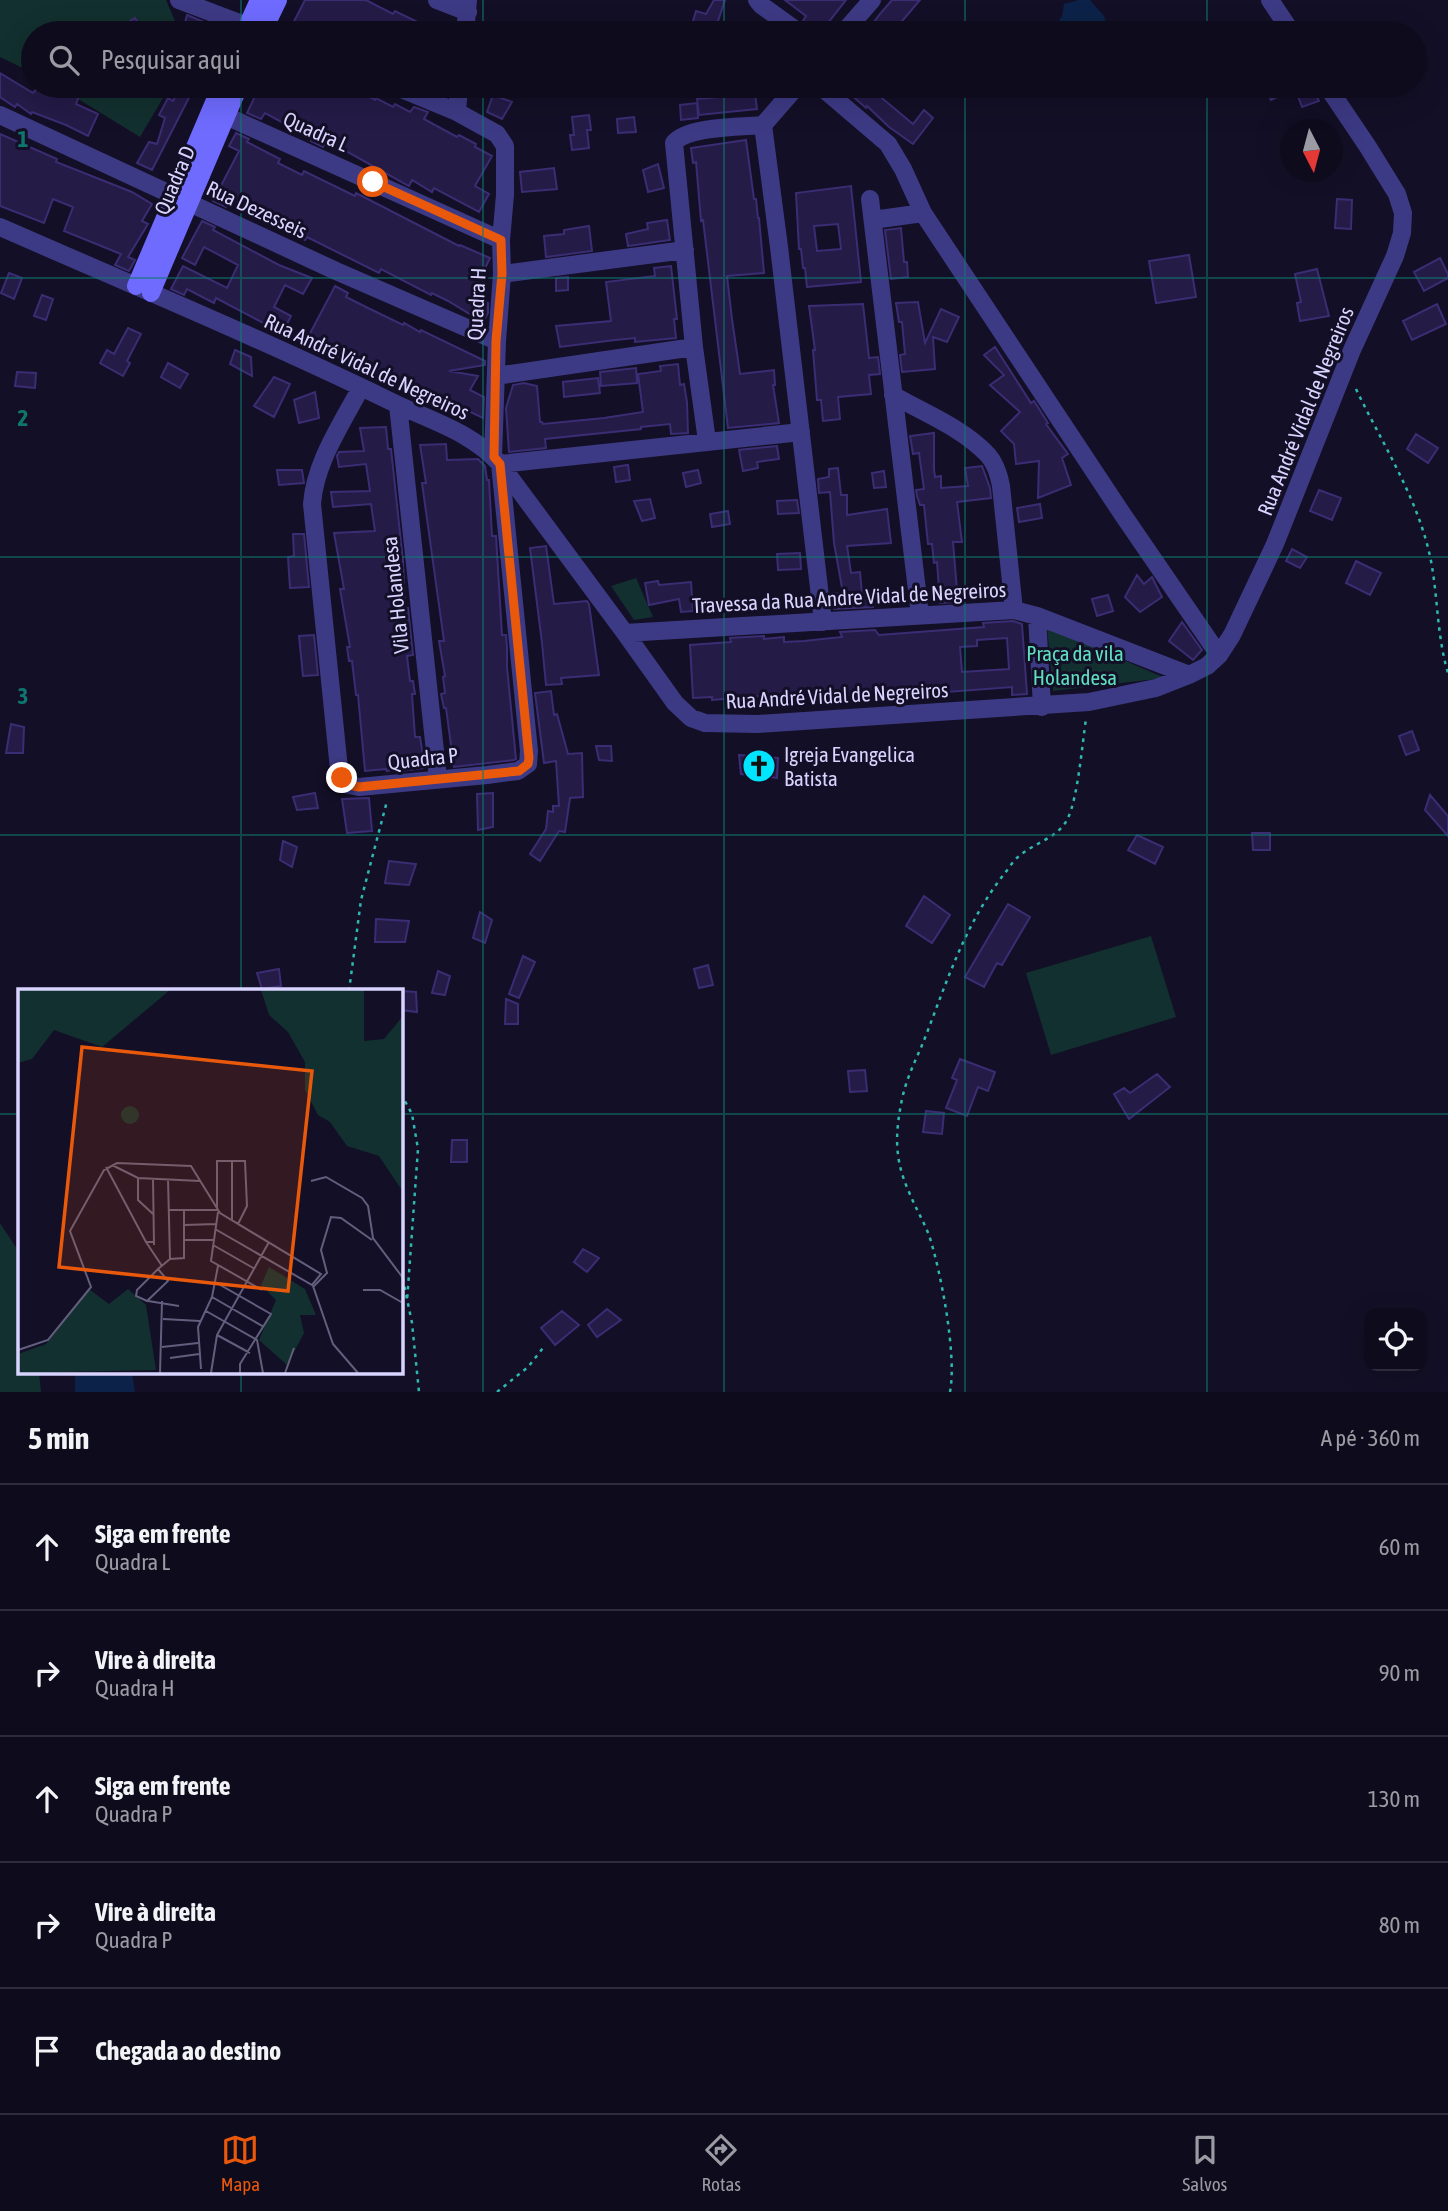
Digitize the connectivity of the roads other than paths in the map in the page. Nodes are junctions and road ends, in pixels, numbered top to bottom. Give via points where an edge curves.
1 (179, 0) edge
2 (259, 0) edge
3 (278, 0) edge
4 (437, 0) edge
5 (757, 0) edge
6 (872, 0) edge
7 (1270, 0) edge
8 (468, 6) edge
9 (232, 21) edge
10 (258, 21) edge
11 (264, 21) edge
12 (783, 21) edge
13 (854, 21) edge
14 (1284, 21) edge
15 (217, 98) edge
16 (234, 98) edge
17 (424, 98) edge
18 (459, 98) edge
19 (787, 98) edge
20 (834, 98) edge
21 (1336, 98) edge
22 (457, 111) junction
23 (0, 115) edge
24 (226, 116) junction
25 (763, 125) junction
26 (870, 199) dead end
27 (180, 200) junction
28 (923, 213) junction
29 (873, 220) junction
30 (0, 227) edge
31 (501, 240) junction
32 (685, 250) junction
33 (502, 274) junction
34 (144, 290) junction
35 (496, 341) junction
36 (694, 348) junction
37 (496, 376) junction
38 (361, 387) junction
39 (893, 395) junction
40 (398, 405) junction
41 (801, 432) junction
42 (707, 441) junction
43 (497, 460) junction
44 (1014, 610) junction
45 (920, 615) junction
46 (1037, 616) junction
47 (823, 622) junction
48 (625, 633) junction
49 (1219, 655) junction
50 (1189, 675) junction
51 (1042, 707) junction
52 (438, 779) junction

1 - 9 street
2 - 10 street
3 - 11 street
4 - 8 street
5 - 12 street
6 - 13 street
7 - 14 street
15 - 27 street, Quadra D
16 - 24 street, Quadra D
17 - 22 street
18 - 22 street
19 - 25 street
20 - 28 street via 888,144
21 - 49 street, Rua André Vidal de Negreiros via 1396,194 1403,213 1402,233 1275,544
22 - 31 street, Quadra H via 497,134 505,146
23 - 27 street, Rua Dezesseis
24 - 27 street, Quadra D
24 - 31 street, Quadra L
25 - 32 street via 692,132 674,143
25 - 41 street
26 - 29 street
27 - 34 street, Quadra D
27 - 35 street, Rua Dezesseis
28 - 29 street
28 - 49 street
29 - 39 street
30 - 34 street, Rua André Vidal de Negreiros
31 - 33 street, Quadra H
32 - 33 street
32 - 36 street
33 - 35 street, Quadra H
34 - 38 street, Rua André Vidal de Negreiros
35 - 37 street, Quadra H
36 - 37 street
36 - 42 street
37 - 43 street, Quadra H
38 - 40 street, Rua André Vidal de Negreiros
38 - 52 street, Quadra P via 320,467 312,504 342,778 350,786
39 - 44 street via 960,432 989,456 997,469
39 - 45 street
40 - 43 street, Rua André Vidal de Negreiros via 478,443
40 - 52 street, Vila Holandesa
41 - 42 street
41 - 47 street
42 - 43 street
43 - 48 street, Rua André Vidal de Negreiros
43 - 52 street, Quadra P via 528,764 519,771
44 - 45 street, Travessa da Rua Andre Vidal de Negreiros
44 - 46 street, Travessa da Rua Andre Vidal de Negreiros
45 - 47 street, Travessa da Rua Andre Vidal de Negreiros
46 - 50 street, Travessa da Rua Andre Vidal de Negreiros
46 - 51 street
47 - 48 street, Travessa da Rua Andre Vidal de Negreiros
48 - 51 street, Rua André Vidal de Negreiros via 675,703 691,718 705,723 758,724
49 - 50 street, Rua André Vidal de Negreiros
50 - 51 street, Rua André Vidal de Negreiros via 1156,688

